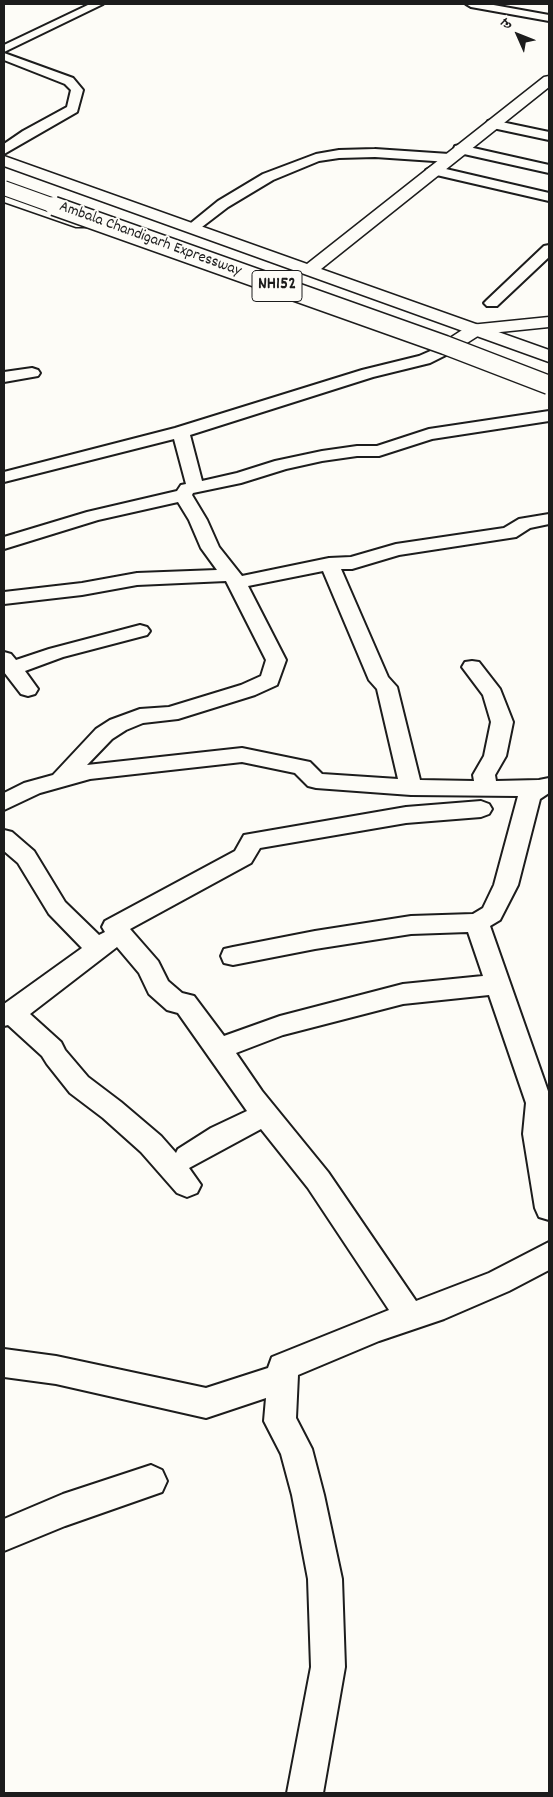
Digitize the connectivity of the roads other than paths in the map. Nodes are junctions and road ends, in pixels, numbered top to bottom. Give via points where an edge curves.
1 (98, 4) edge
2 (471, 4) edge
3 (549, 18) edge
4 (4, 49) edge
5 (4, 56) edge
6 (549, 80) edge
7 (492, 124) junction
8 (549, 136) edge
9 (4, 150) edge
10 (454, 154) junction
11 (4, 161) edge
12 (549, 169) edge
13 (433, 170) junction
14 (4, 175) edge
15 (4, 188) edge
16 (4, 196) edge
17 (549, 197) edge
18 (193, 227) junction
19 (549, 249) edge
20 (309, 270) junction
21 (360, 287) junction
22 (492, 303) dead end
23 (325, 308) junction
24 (549, 322) edge
25 (476, 328) junction
26 (442, 351) junction
27 (549, 356) edge
28 (549, 370) edge
29 (32, 373) dead end
30 (4, 377) edge
31 (549, 385) edge
32 (549, 392) edge
33 (549, 416) edge
34 (181, 432) junction
35 (4, 477) edge
36 (189, 492) junction
37 (549, 519) edge
38 (4, 543) edge
39 (328, 564) junction
40 (234, 579) junction
41 (4, 598) edge
42 (140, 631) dead end
43 (8, 663) edge
44 (472, 667) dead end
45 (28, 689) dead end
46 (61, 780) junction
47 (411, 786) junction
48 (544, 787) edge
49 (484, 799) junction
50 (4, 802) edge
51 (4, 838) edge
52 (477, 923) junction
53 (119, 933) junction
54 (99, 949) junction
55 (234, 956) dead end
56 (498, 984) junction
57 (7, 1014) edge
58 (220, 1048) junction
59 (266, 1114) junction
60 (188, 1156) dead end
61 (187, 1185) dead end
62 (549, 1208) edge
63 (549, 1255) edge
64 (410, 1317) junction
65 (4, 1363) edge
66 (283, 1378) junction
67 (151, 1481) dead end
68 (4, 1535) edge
69 (305, 1793) edge

1 - 4 street
2 - 3 street
5 - 9 street via 69,81 77,90 72,109
6 - 7 main road
7 - 8 street
7 - 10 main road
10 - 12 street
10 - 13 main road
10 - 18 street via 339,154 316,158 268,177
11 - 18 main road
13 - 17 street
13 - 20 main road
14 - 28 main road, Ambala Chandigarh Expressway / NH152
15 - 31 main road, Ambala Chandigarh Expressway / NH152, bridge
16 - 23 main road
18 - 20 main road
19 - 22 street
20 - 21 main road
21 - 23 main road
21 - 25 main road
23 - 26 main road
24 - 25 main road
25 - 26 main road
25 - 27 main road
26 - 32 main road
26 - 34 street via 424,360 368,373
29 - 30 street
33 - 36 street via 429,434 379,451 314,458
34 - 35 street
34 - 36 street via 189,469
36 - 38 street
36 - 40 street via 210,548
37 - 39 street via 525,523 509,533 396,550 352,563
39 - 40 street
39 - 47 street via 379,680 387,687
40 - 41 street via 137,579
40 - 46 street via 276,660 270,680 171,714 140,716 118,725 104,734
42 - 43 street
43 - 45 street
44 - 49 street via 493,694 502,722 495,756 484,775
46 - 47 street via 90,772 242,755 302,767 316,781
46 - 50 street via 32,788
47 - 49 street
48 - 49 street
48 - 52 street via 529,797 506,885 492,914
49 - 53 street via 252,841 243,857 114,927
51 - 54 street via 26,857 70,924
52 - 55 street via 411,925
52 - 56 street
53 - 54 street
53 - 58 street via 149,968 158,987 176,1004 185,1003
54 - 57 street
56 - 58 street via 402,994 280,1026
56 - 62 street via 539,1103 538,1134
57 - 61 street via 52,1048 79,1085 151,1144
58 - 59 street
59 - 60 street
59 - 64 street via 318,1180
63 - 64 street via 500,1282
64 - 66 street via 283,1367
65 - 66 street via 56,1370 206,1403
66 - 69 street via 280,1421 296,1449 325,1579 328,1667
67 - 68 street via 63,1510

